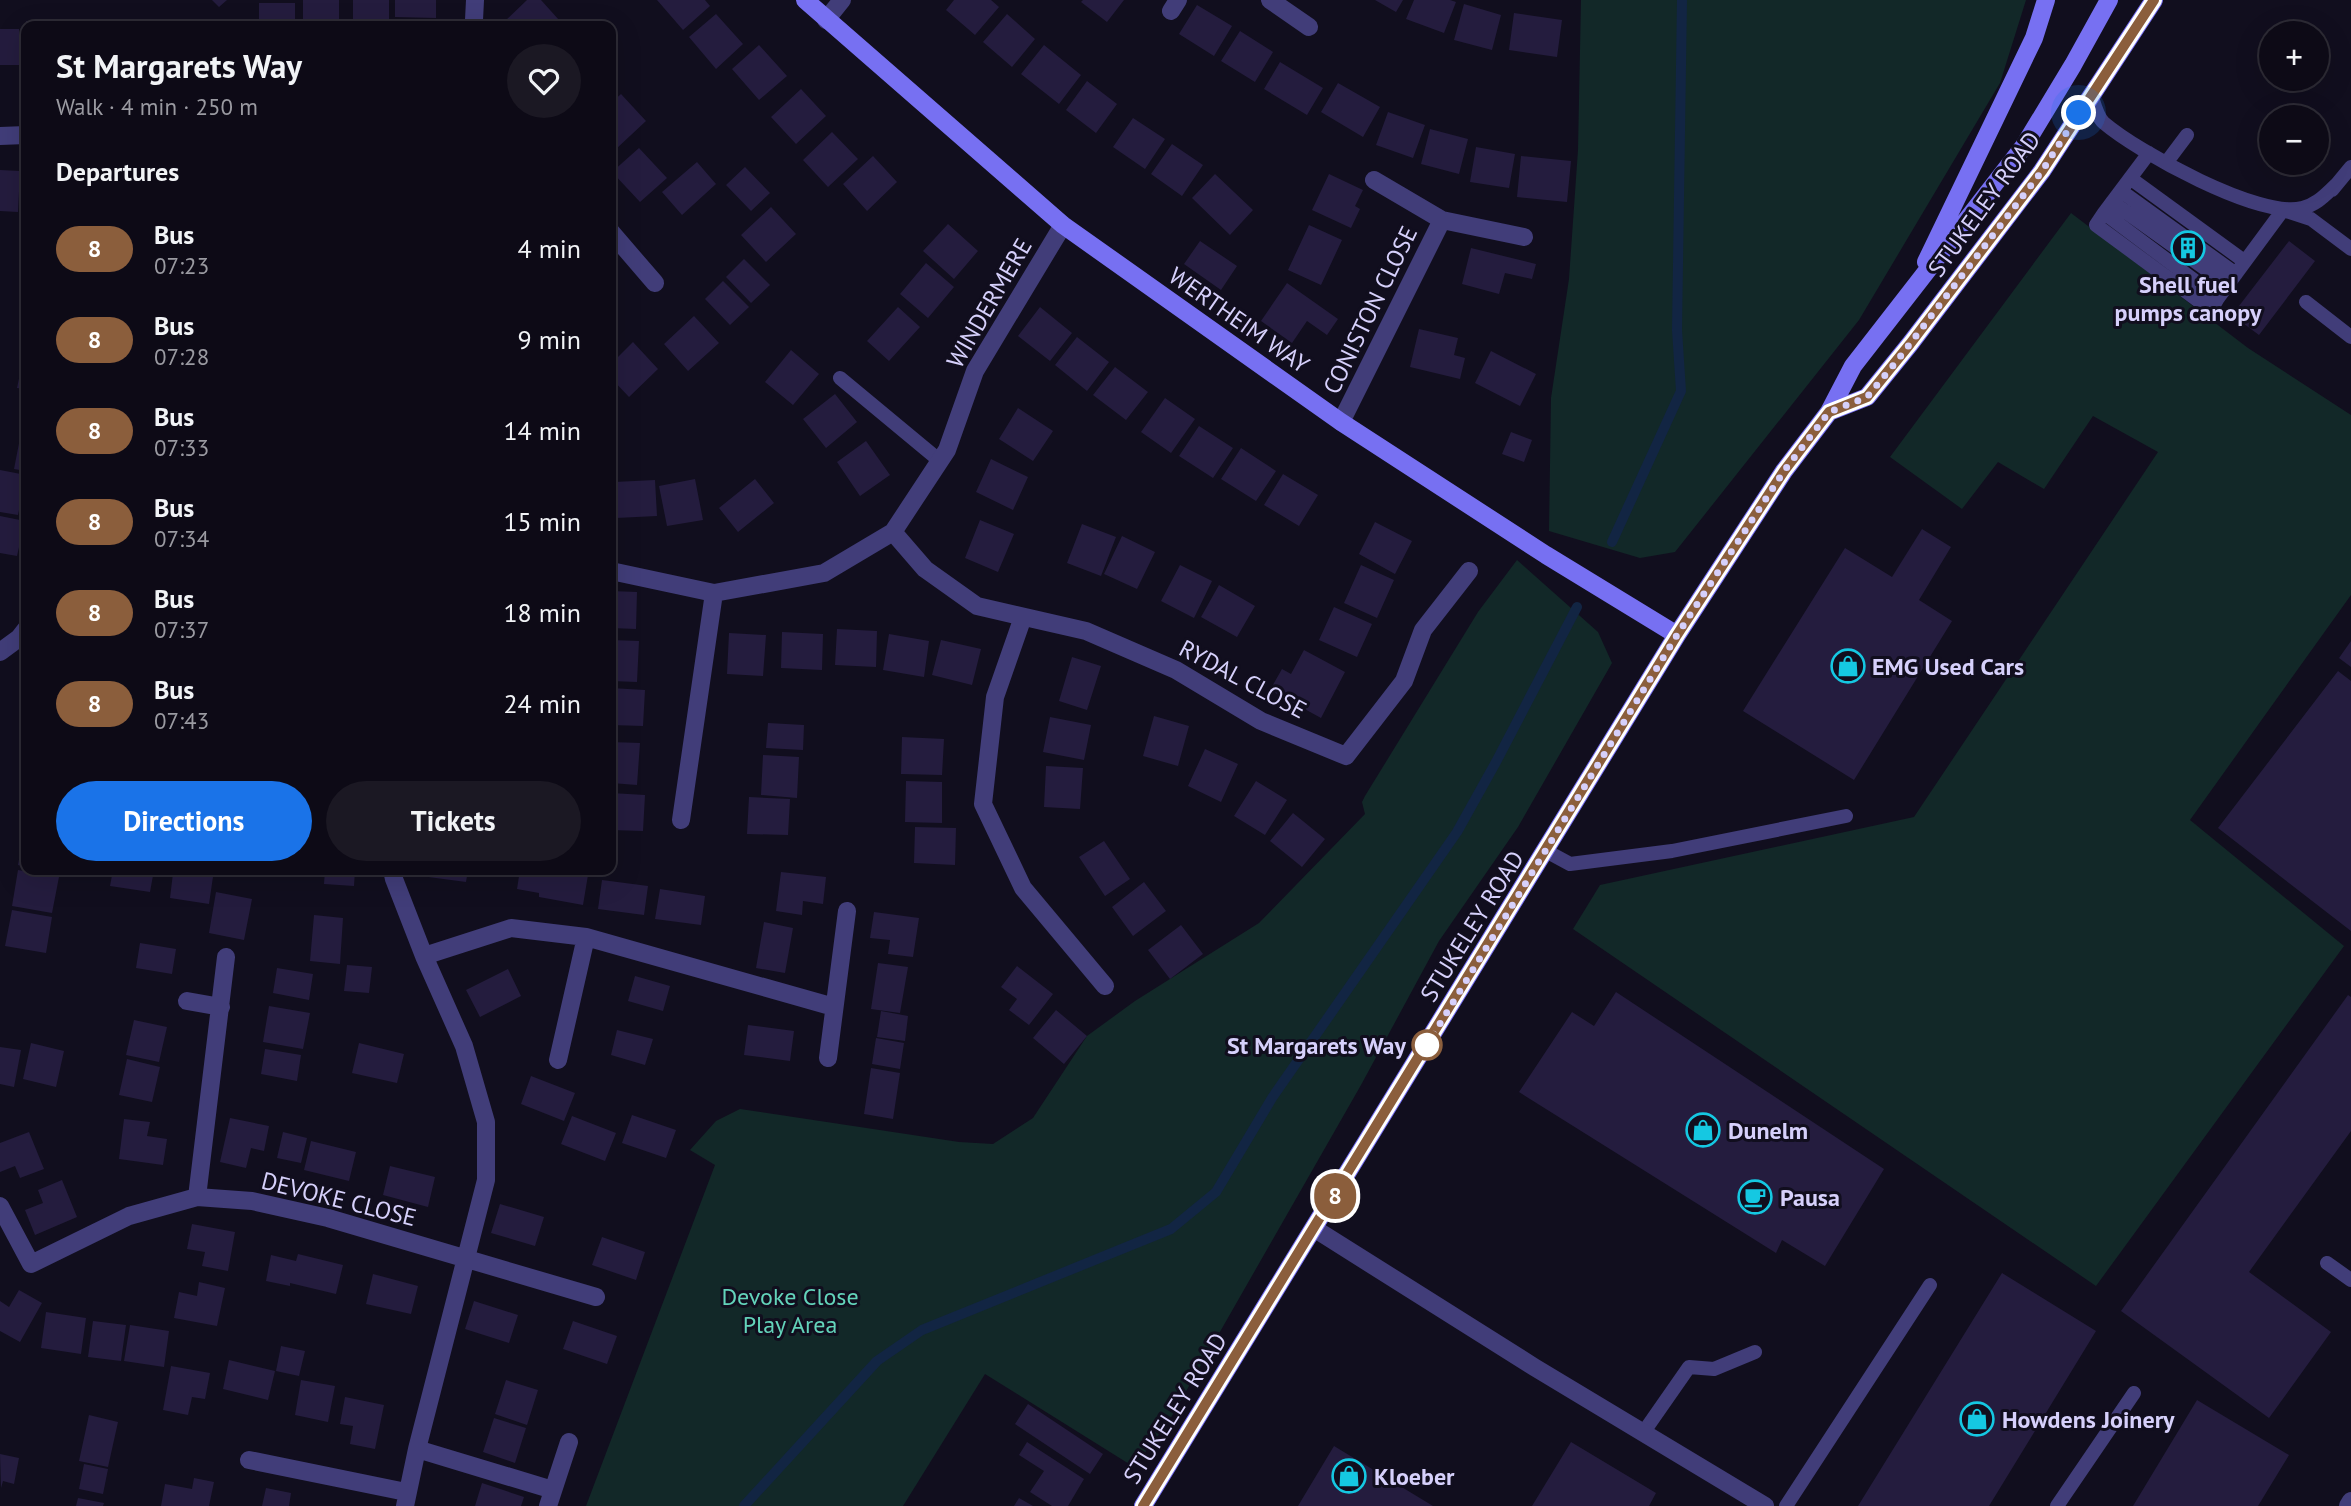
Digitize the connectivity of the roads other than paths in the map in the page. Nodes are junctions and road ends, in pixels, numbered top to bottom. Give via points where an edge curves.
1 (475, 0) edge
2 (805, 0) edge
3 (842, 0) edge
4 (1270, 0) edge
5 (2046, 0) edge
6 (2109, 0) edge
7 (2154, 0) edge
8 (826, 20) junction
9 (474, 21) edge
10 (1309, 27) dead end
11 (2091, 94) junction
12 (21, 135) edge
13 (2187, 135) dead end
14 (0, 136) edge
15 (2149, 153) junction
16 (2166, 163) junction
17 (2351, 167) edge
18 (2130, 178) junction
19 (1374, 180) dead end
20 (2337, 184) junction
21 (2113, 202) junction
22 (2283, 210) junction
23 (2311, 219) junction
24 (1442, 220) junction
25 (1063, 225) junction
26 (1524, 237) dead end
27 (616, 238) edge
28 (2351, 249) edge
29 (2236, 274) junction
30 (655, 284) dead end
31 (1909, 296) junction
32 (2306, 302) dead end
33 (2351, 337) edge
34 (840, 378) dead end
35 (1829, 412) junction
36 (1341, 422) junction
37 (940, 461) junction
38 (893, 532) junction
39 (1469, 571) dead end
40 (616, 572) edge
41 (714, 593) junction
42 (1023, 617) junction
43 (21, 635) edge
44 (1677, 635) junction
45 (0, 652) edge
46 (1846, 816) dead end
47 (681, 820) dead end
48 (1546, 851) junction
49 (393, 875) edge
50 (847, 911) dead end
51 (586, 937) junction
52 (424, 956) junction
53 (226, 957) dead end
54 (1105, 986) dead end
55 (187, 1001) dead end
56 (221, 1007) junction
57 (834, 1007) junction
58 (828, 1058) dead end
59 (558, 1060) dead end
60 (197, 1197) junction
61 (0, 1206) edge
62 (1315, 1228) junction
63 (466, 1259) junction
64 (2327, 1263) dead end
65 (2351, 1280) edge
66 (1930, 1285) dead end
67 (596, 1297) dead end
68 (1755, 1352) dead end
69 (2134, 1393) dead end
70 (1643, 1433) junction
71 (569, 1442) dead end
72 (417, 1449) junction
73 (249, 1460) dead end
74 (550, 1498) edge
75 (405, 1499) edge
76 (2351, 1501) edge
77 (1143, 1506) edge
78 (1765, 1506) edge
79 (1786, 1506) edge
80 (2057, 1506) edge
81 (2348, 1506) edge

1 - 9 street
2 - 8 main road, WERTHEIM WAY
3 - 8 street
4 - 10 street
5 - 31 main road via 2034,38
6 - 31 main road, STUKELEY ROAD via 2024,146
7 - 11 main road, STUKELEY ROAD
8 - 25 main road, WERTHEIM WAY
11 - 15 lane via 2101,121
11 - 35 main road, STUKELEY ROAD via 2042,171 1902,355 1867,397
12 - 14 street
13 - 16 lane
15 - 16 lane
15 - 18 lane
16 - 22 lane via 2225,192
17 - 20 lane
18 - 21 lane
18 - 29 lane
19 - 24 street, CONISTON CLOSE
20 - 22 lane via 2318,202
20 - 23 lane
21 - 29 lane
21 - 29 lane via 2218,298
22 - 23 lane
22 - 29 lane
23 - 28 lane
24 - 26 street, CONISTON CLOSE
24 - 36 street, CONISTON CLOSE
25 - 36 main road, WERTHEIM WAY
25 - 37 street, WINDERMERE via 975,371
27 - 30 street
31 - 35 main road, STUKELEY ROAD via 1853,366
32 - 33 lane
34 - 37 lane
35 - 44 main road, STUKELEY ROAD via 1784,471
36 - 44 main road, WERTHEIM WAY
37 - 38 street, WINDERMERE
38 - 41 street, WINDERMERE via 824,573
38 - 42 street, RYDAL CLOSE via 925,569 977,606
39 - 42 street, RYDAL CLOSE via 1423,630 1404,681 1346,756 1261,721 1165,665 1086,631
40 - 41 street, WINDERMERE
41 - 47 street
42 - 54 street via 995,697 983,804 1023,888
43 - 45 street
44 - 48 main road, STUKELEY ROAD
46 - 48 lane via 1672,850 1570,864
48 - 62 main road, STUKELEY ROAD
49 - 52 street
50 - 57 street
51 - 52 street via 511,928
51 - 57 street
51 - 59 street
52 - 63 street via 464,1046 486,1122 486,1180
53 - 56 street
55 - 56 street
56 - 60 street
57 - 58 street
60 - 61 street, DEVOKE CLOSE via 129,1216 31,1264
60 - 63 street, DEVOKE CLOSE via 252,1201 315,1215
62 - 70 street
62 - 77 main road, STUKELEY ROAD
63 - 67 street, DEVOKE CLOSE
63 - 72 street
64 - 65 lane
66 - 79 lane
68 - 70 lane via 1714,1369 1689,1367
69 - 80 lane
70 - 78 street
71 - 74 street
72 - 74 street
72 - 75 street
73 - 75 street
76 - 81 street

